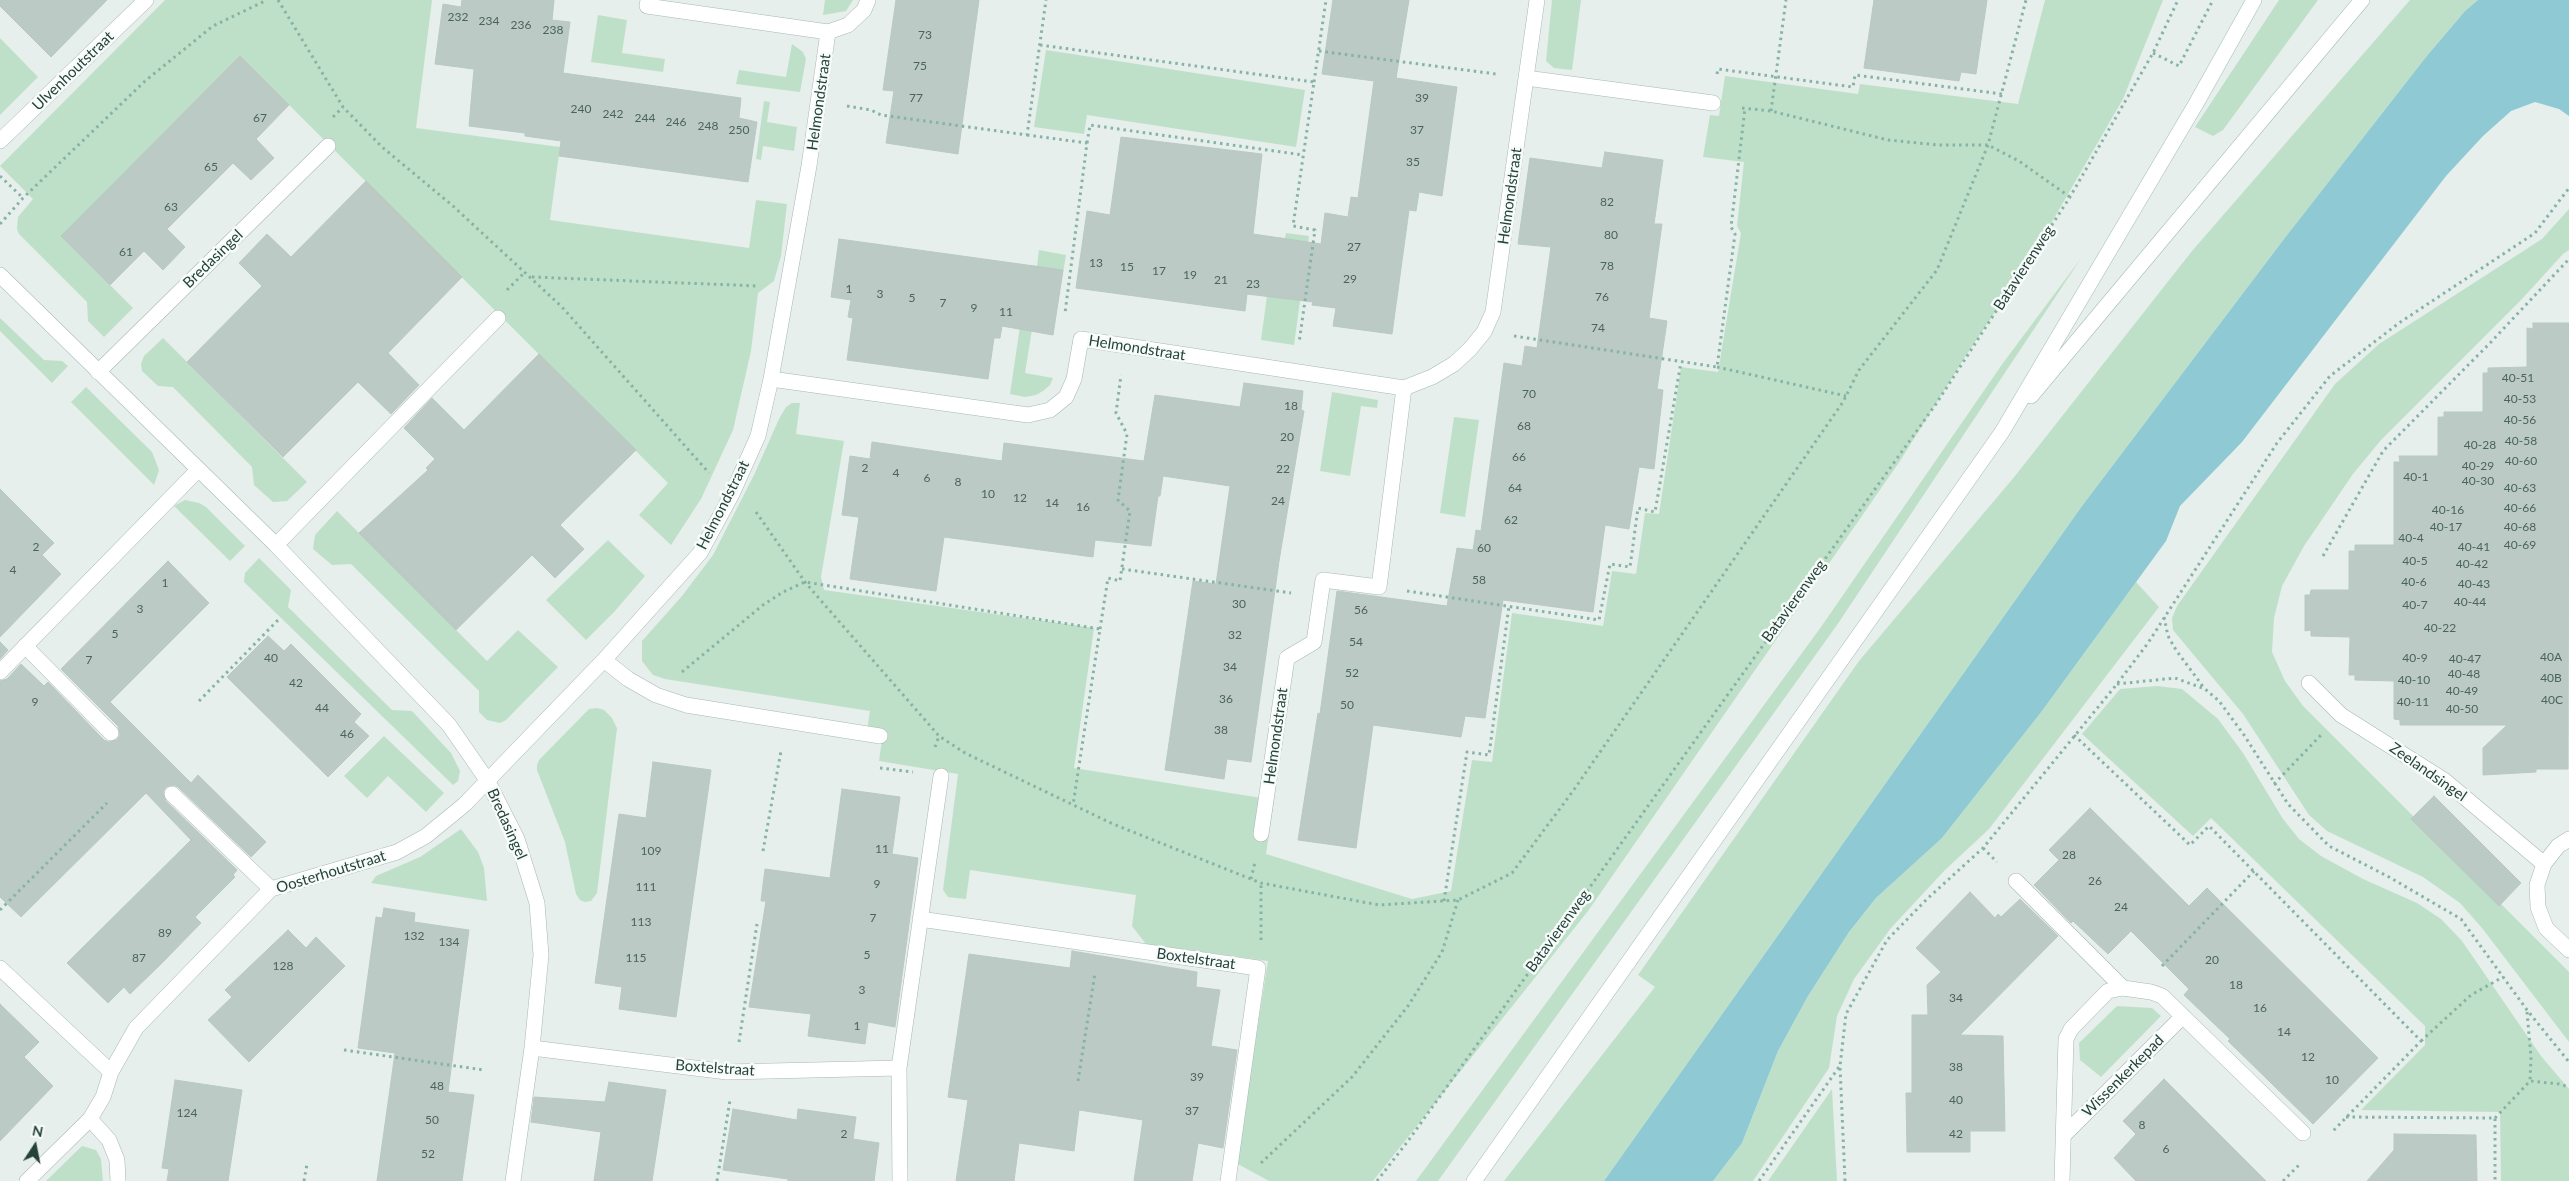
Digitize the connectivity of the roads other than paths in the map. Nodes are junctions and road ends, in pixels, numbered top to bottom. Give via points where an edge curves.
1 (146, 0) edge
2 (648, 0) edge
3 (868, 0) edge
4 (1537, 0) edge
5 (2254, 0) edge
6 (2362, 0) edge
7 (828, 32) junction
8 (1526, 78) junction
9 (1713, 104) road end
10 (0, 141) edge
11 (328, 146) dead end
12 (0, 275) edge
13 (498, 318) dead end
14 (98, 372) junction
15 (771, 379) junction
16 (1404, 388) junction
17 (2002, 432) junction
18 (198, 470) junction
19 (276, 546) junction
20 (25, 646) junction
21 (604, 660) junction
22 (0, 672) edge
23 (2309, 683) dead end
24 (111, 733) dead end
25 (880, 736) road end
26 (941, 776) road end
27 (487, 780) junction
28 (172, 794) dead end
29 (1262, 834) dead end
30 (2569, 839) edge
31 (2544, 864) junction
32 (2016, 881) dead end
33 (271, 889) junction
34 (920, 919) junction
35 (2569, 950) edge
36 (0, 968) edge
37 (2123, 988) junction
38 (2183, 1016) junction
39 (532, 1048) junction
40 (899, 1068) junction
41 (111, 1072) junction
42 (90, 1120) junction
43 (2303, 1133) road end
44 (2064, 1136) junction
45 (1228, 1180) edge
46 (26, 1181) edge
47 (118, 1181) edge
48 (513, 1181) edge
49 (900, 1181) edge
50 (1474, 1181) edge
51 (2062, 1181) edge

1 - 10 street, Ulvenhoutstraat
2 - 7 street, Helmondstraat via 647,6
3 - 7 street, Helmondstraat via 864,10 848,26
4 - 8 street, Helmondstraat
5 - 17 street via 2198,102
6 - 17 street
7 - 15 street, Helmondstraat via 810,166
8 - 9 street
8 - 16 street, Helmondstraat via 1493,312 1484,332 1454,364
11 - 14 street, Bredasingel
12 - 14 street, Bredasingel
13 - 19 street
14 - 18 street, Bredasingel
15 - 16 street, Helmondstraat via 1028,415 1050,410 1066,397 1074,379 1080,340
15 - 21 street, Helmondstraat via 758,436 700,553
16 - 29 street, Helmondstraat via 1379,587 1324,580 1314,642 1287,658
17 - 50 street
18 - 19 street, Bredasingel
18 - 20 street
19 - 27 street, Bredasingel via 449,725
20 - 22 street
20 - 24 street
21 - 25 street via 656,695 686,705
21 - 27 street, Helmondstraat
23 - 31 street, Zeelandsingel via 2341,715 2444,780
26 - 34 street
27 - 33 street, Oosterhoutstraat via 464,805 426,836 397,852
27 - 39 street, Bredasingel via 517,839 537,903 541,955
28 - 33 street
30 - 31 street via 2558,846
31 - 35 street via 2537,885 2538,907 2546,928
32 - 37 street
33 - 41 street, Oosterhoutstraat via 136,1028
34 - 40 street
34 - 45 street, Boxtelstraat via 1258,968
36 - 41 street
37 - 38 street via 2162,996
37 - 44 street, Wissenkerkepad via 2108,991 2066,1039
38 - 43 street
38 - 44 street, Wissenkerkepad
39 - 40 street, Boxtelstraat via 734,1072
39 - 48 street, Bredasingel
40 - 49 street
41 - 42 street, Oosterhoutstraat via 103,1098
42 - 46 street, Oosterhoutstraat
42 - 47 street via 109,1140 117,1160
44 - 51 street, Wissenkerkepad

